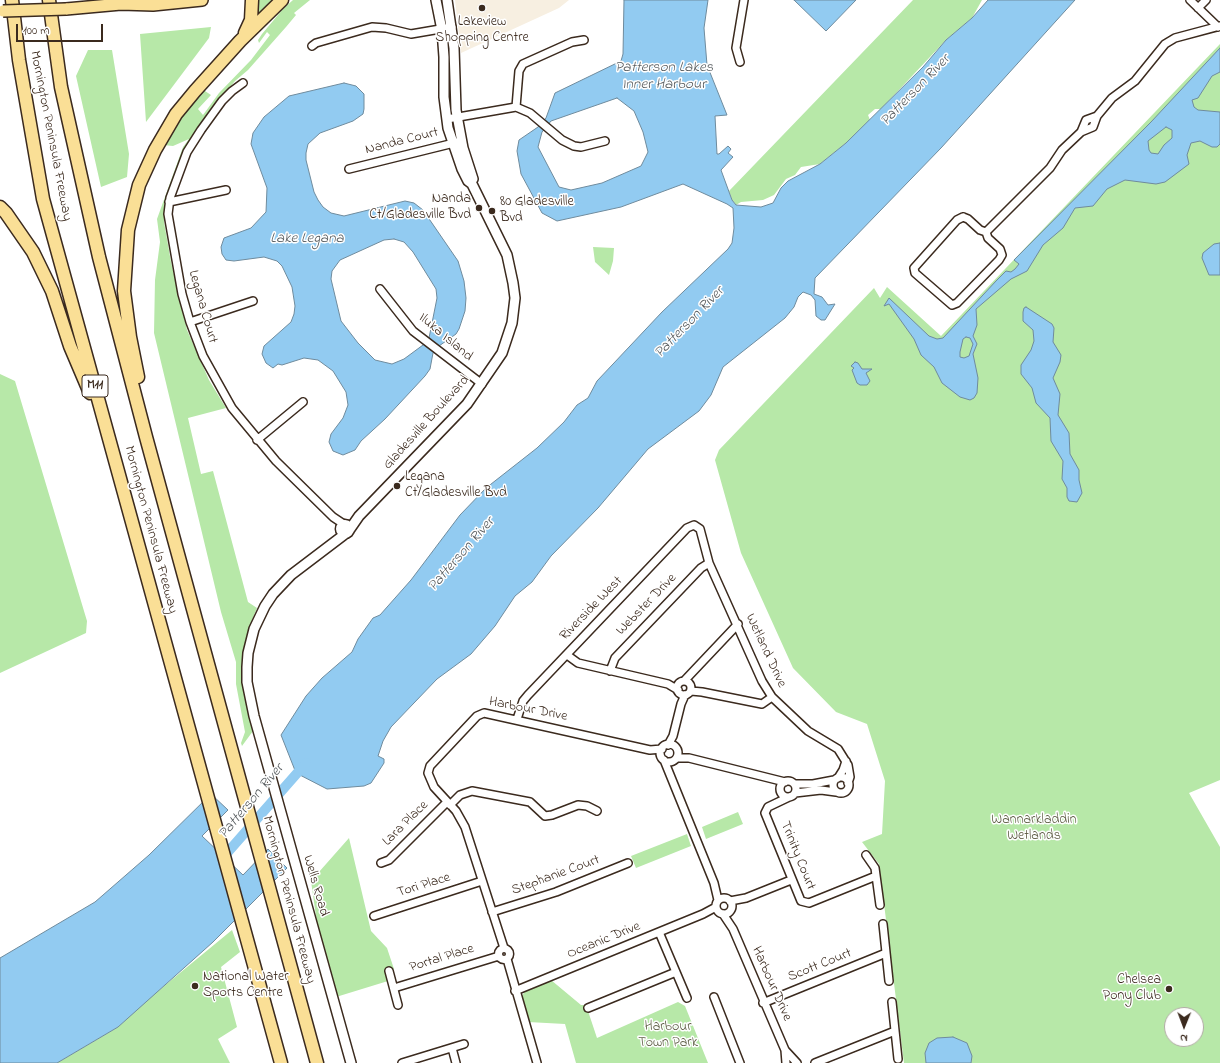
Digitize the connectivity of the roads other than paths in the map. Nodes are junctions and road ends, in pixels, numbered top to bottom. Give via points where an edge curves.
1 (12, 0) edge
2 (49, 0) edge
3 (140, 0) edge
4 (202, 0) edge
5 (252, 0) edge
6 (282, 0) edge
7 (436, 0) edge
8 (446, 0) edge
9 (744, 0) edge
10 (1190, 0) edge
11 (1206, 0) edge
12 (121, 4) junction
13 (1198, 8) junction
14 (2, 11) edge
15 (1219, 27) edge
16 (452, 28) junction
17 (442, 30) junction
18 (584, 40) dead end
19 (240, 41) junction
20 (312, 46) dead end
21 (740, 62) dead end
22 (243, 83) dead end
23 (516, 107) junction
24 (457, 117) junction
25 (447, 119) junction
26 (605, 141) dead end
27 (457, 142) junction
28 (349, 169) dead end
29 (226, 190) dead end
30 (169, 202) junction
31 (0, 208) edge
32 (986, 232) junction
33 (380, 289) dead end
34 (253, 301) dead end
35 (190, 322) junction
36 (482, 384) junction
37 (303, 402) dead end
38 (108, 435) junction
39 (146, 437) junction
40 (257, 440) junction
41 (696, 526) joint
42 (345, 529) junction
43 (710, 563) junction
44 (738, 624) junction
45 (567, 655) junction
46 (610, 671) junction
47 (685, 688) junction
48 (772, 697) junction
49 (254, 716) joint
50 (517, 719) junction
51 (674, 752) junction
52 (662, 755) junction
53 (846, 761) junction
54 (670, 773) junction
55 (774, 779) junction
56 (836, 779) junction
57 (785, 782) junction
58 (848, 783) junction
59 (795, 784) junction
60 (780, 789) junction
61 (836, 792) junction
62 (792, 795) junction
63 (449, 803) junction
64 (773, 804) junction
65 (597, 811) dead end
66 (866, 855) dead end
67 (381, 863) dead end
68 (628, 863) dead end
69 (876, 876) junction
70 (791, 880) junction
71 (482, 882) junction
72 (880, 905) dead end
73 (724, 906) junction
74 (492, 912) junction
75 (374, 916) dead end
76 (883, 924) dead end
77 (659, 932) junction
78 (504, 948) junction
79 (886, 953) junction
80 (499, 956) junction
81 (507, 959) junction
82 (389, 971) dead end
83 (676, 972) junction
84 (889, 981) dead end
85 (394, 988) junction
86 (516, 991) junction
87 (714, 996) dead end
88 (687, 998) dead end
89 (892, 1002) dead end
90 (763, 1003) junction
91 (398, 1005) dead end
92 (588, 1008) dead end
93 (895, 1031) junction
94 (464, 1044) dead end
95 (452, 1048) junction
96 (785, 1050) junction
97 (898, 1060) dead end
98 (281, 1063) edge
99 (317, 1063) edge
100 (351, 1063) edge
101 (402, 1063) edge
102 (456, 1063) edge
103 (537, 1063) edge
104 (740, 1063) edge
105 (786, 1063) edge
106 (791, 1063) edge
107 (797, 1063) edge
108 (815, 1063) edge

1 - 38 highway, Mornington Peninsula Freeway / M11 via 19,60 43,198
2 - 39 highway, Mornington Peninsula Freeway / M11 via 62,88 87,203
3 - 12 main road
4 - 12 main road
5 - 19 highway via 251,20
6 - 19 highway
7 - 17 main road, Gladesville Boulevard
8 - 16 main road, Gladesville Boulevard
9 - 21 street via 736,48
10 - 13 street
11 - 13 street
12 - 14 main road, bridge
13 - 15 street
15 - 32 street via 1170,40 1135,81 1112,98 1097,116 1086,120 1081,132 1061,151 1048,170
16 - 17 street
16 - 24 main road, Gladesville Boulevard
17 - 20 street via 406,34 372,27
17 - 25 main road, Gladesville Boulevard
18 - 23 street via 572,42 523,64 519,71
19 - 39 highway via 195,91 169,126 155,150 140,186 128,230 124,290 144,408
22 - 30 street, Legana Court via 232,90 200,130 187,152
23 - 24 street
23 - 26 street via 530,112 568,144 586,146
24 - 25 street
24 - 27 main road, Gladesville Boulevard
25 - 27 main road, Gladesville Boulevard
27 - 28 street, Nanda Court
27 - 36 main road, Gladesville Boulevard via 462,169 507,255 514,283 512,323 507,341
29 - 30 street
30 - 35 street, Legana Court via 171,240
31 - 38 highway via 6,213 36,259 52,292 70,346
32 - 32 street via 989,239 1002,251 1002,256 956,304 949,304 914,272 916,265 960,218 966,218
33 - 36 street, Iluka Island via 425,342
34 - 35 street
35 - 40 street, Legana Court via 203,356 220,388
36 - 42 main road, Gladesville Boulevard via 452,421
37 - 40 street
38 - 98 highway, Mornington Peninsula Freeway / M11
39 - 99 highway, Mornington Peninsula Freeway / M11
40 - 42 street, Legana Court
41 - 43 street, Wetland Drive via 700,529
41 - 45 street, Riverside West via 688,527
42 - 49 main road, Gladesville Boulevard via 332,543 279,586 265,606 254,629 248,653 247,682
43 - 44 street, Wetland Drive
43 - 46 street, Webster Drive via 700,568 615,658
44 - 47 street via 694,670
44 - 48 street, Wetland Drive via 762,681
45 - 46 street via 578,663
45 - 50 street, Riverside West via 526,698
46 - 47 street
47 - 48 street via 762,704
47 - 51 street via 673,736
48 - 53 street, Wetland Drive via 808,731 838,749
49 - 100 main road, Wells Road
50 - 52 street, Harbour Drive
50 - 63 street, Harbour Drive via 490,713 480,714 430,766 428,773 431,782
51 - 52 street
51 - 52 street
51 - 54 street
51 - 55 street
52 - 54 street, Harbour Drive
53 - 56 street
53 - 58 street via 850,774
54 - 73 street, Harbour Drive
55 - 57 street
55 - 60 street
56 - 58 street via 843,778
56 - 59 street via 813,784
56 - 61 street via 832,785
57 - 59 street
57 - 60 street
58 - 61 street via 845,792
59 - 62 street via 796,789
60 - 62 street via 783,794
60 - 64 street
61 - 62 street via 817,790
62 - 64 street
63 - 65 street, Lara Place via 460,795 472,791 530,802 545,816 578,805
63 - 67 street, Lara Place via 389,860
63 - 71 street, Harbour Drive via 465,827
64 - 70 street, Trinity Court via 766,808 765,813
66 - 69 street via 874,866
68 - 74 street, Stephanie Court via 556,892
69 - 70 street, Trinity Court via 808,903 801,901
69 - 72 street
70 - 73 street, Oceanic Drive
71 - 74 street, Harbour Drive
71 - 75 street, Tori Place
73 - 77 street, Oceanic Drive
73 - 90 street, Harbour Drive
74 - 78 street, Harbour Drive
76 - 79 street
77 - 83 street
77 - 86 street, Oceanic Drive
78 - 80 street via 499,951
78 - 81 street via 510,952
79 - 84 street
79 - 90 street, Scott Court
80 - 81 street
80 - 85 street, Portal Place
81 - 86 street
82 - 85 street
83 - 88 street
83 - 92 street
85 - 91 street
86 - 103 street
87 - 104 street
89 - 93 street
90 - 96 street, Harbour Drive
93 - 97 street
93 - 108 street
94 - 95 street
95 - 101 street
95 - 102 street
96 - 105 street, Harbour Drive
96 - 107 street, Harbour Drive
106 - 107 street

